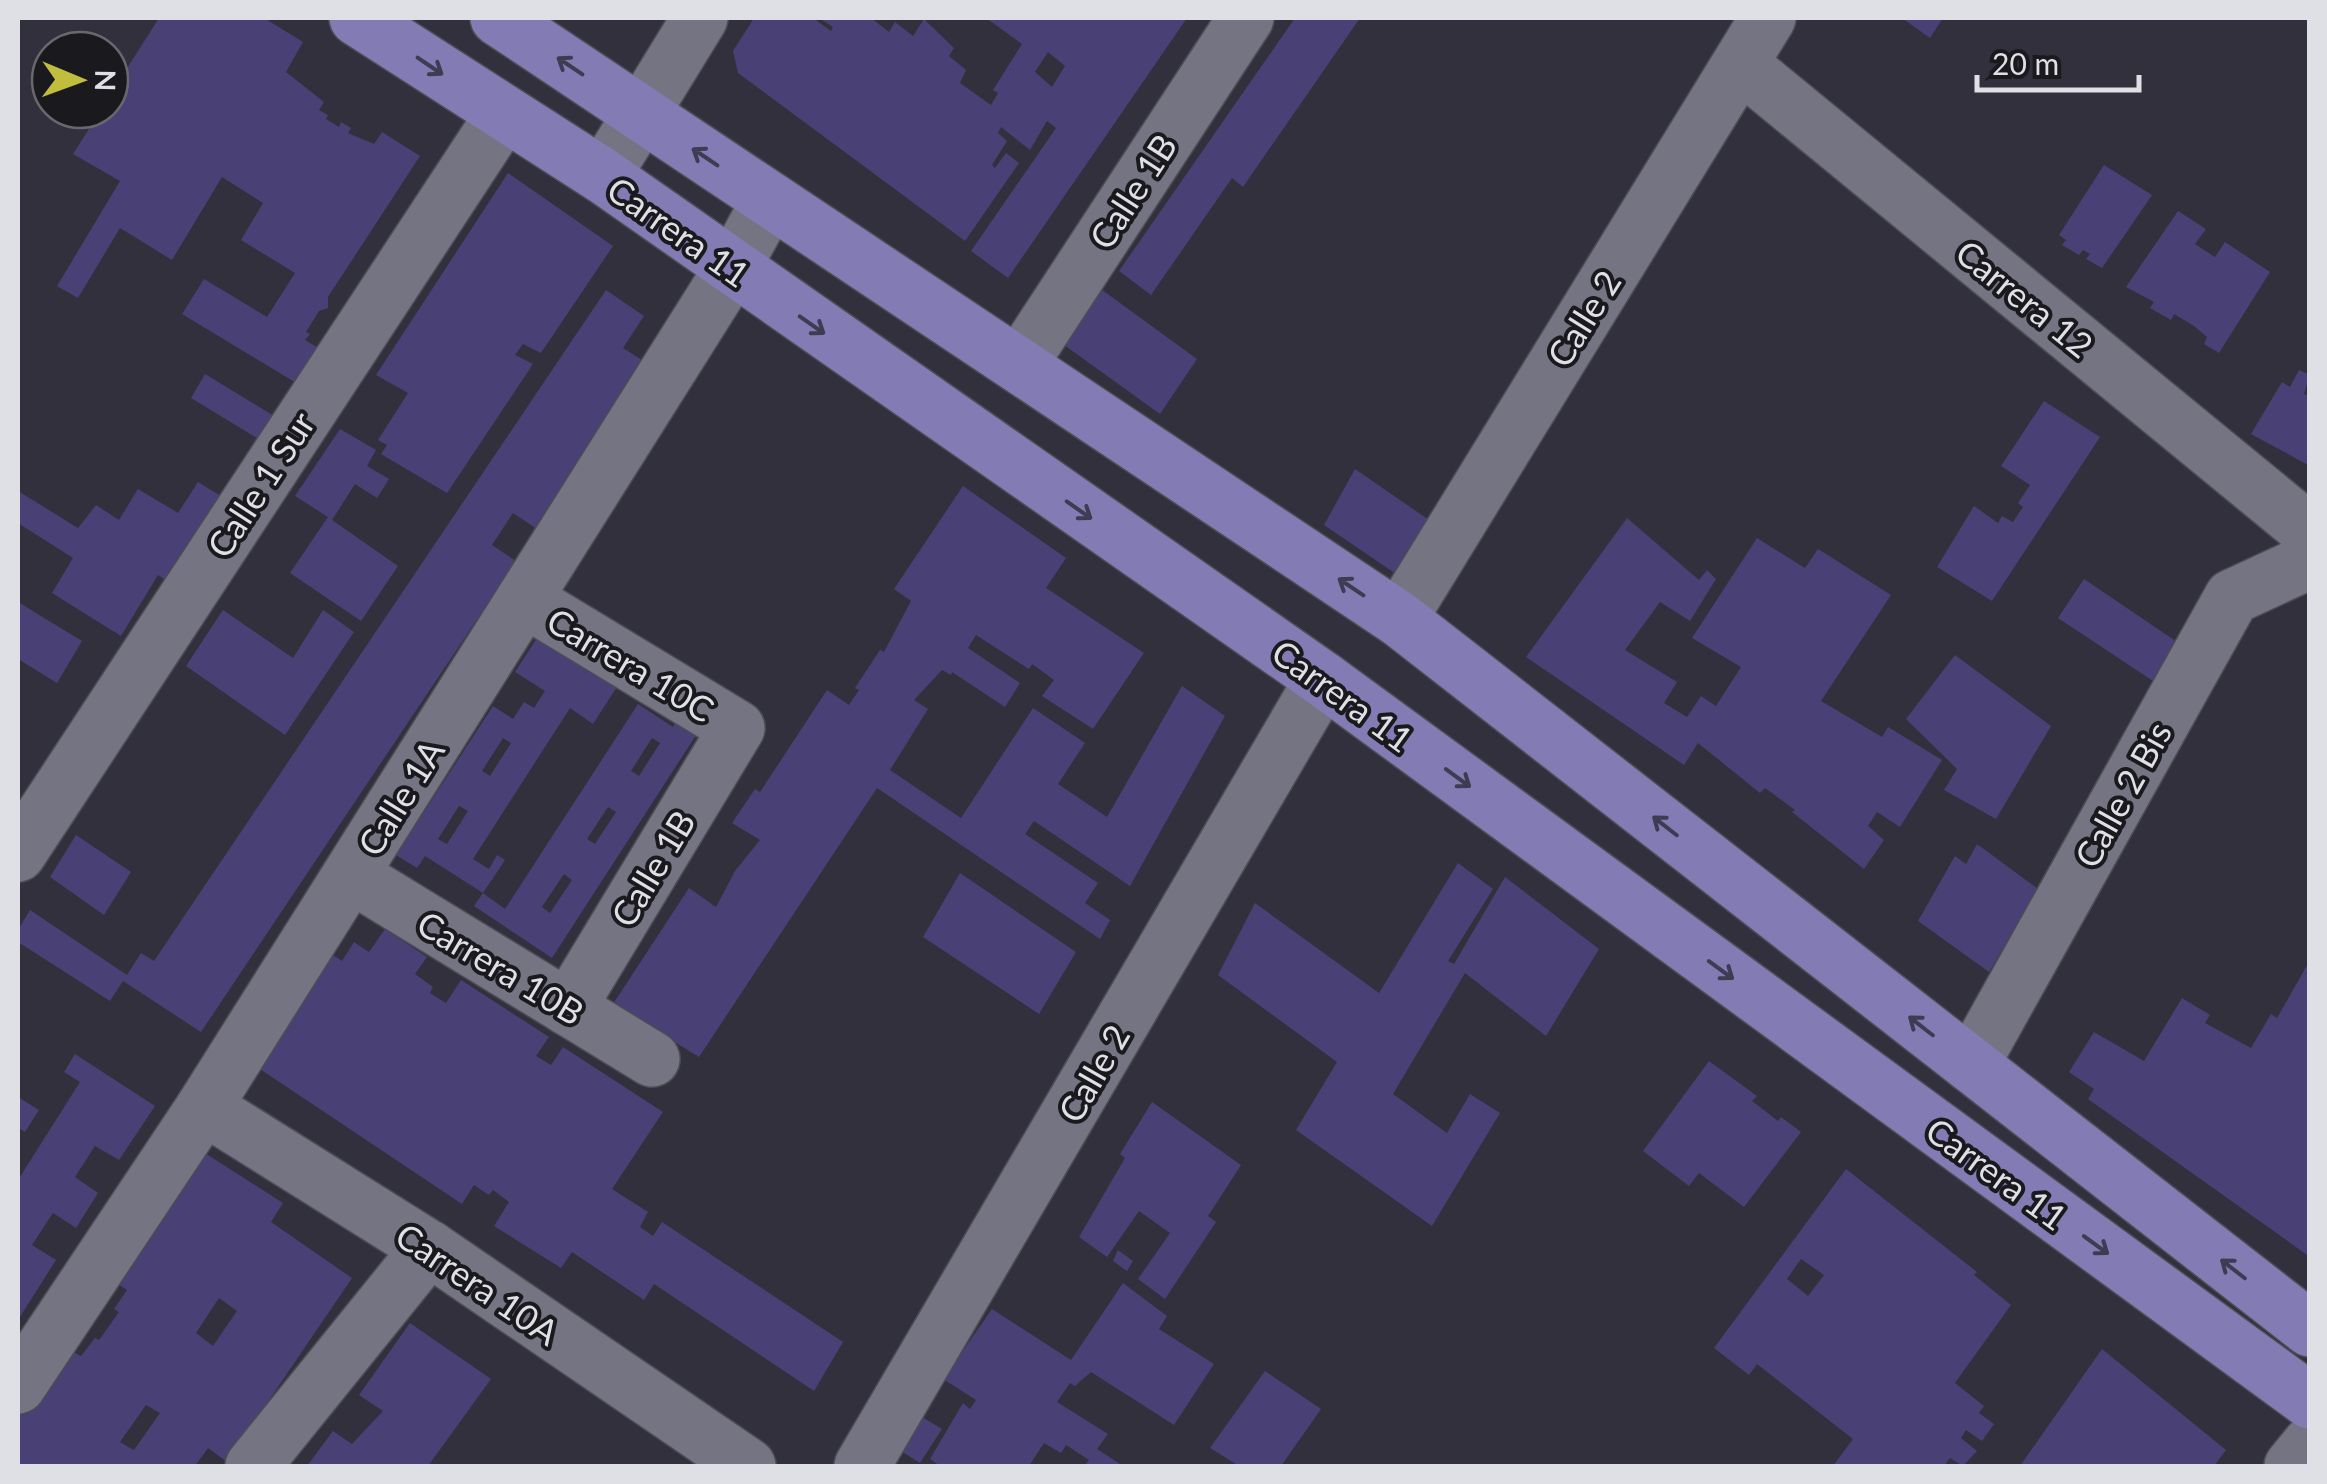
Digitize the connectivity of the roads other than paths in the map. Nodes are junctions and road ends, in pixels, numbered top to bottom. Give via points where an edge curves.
1 (357, 18) edge
2 (498, 18) edge
3 (700, 18) edge
4 (1246, 18) edge
5 (1768, 18) edge
6 (1740, 64) junction
7 (641, 114) junction
8 (503, 115) junction
9 (603, 176) junction
10 (770, 200) junction
11 (732, 270) junction
12 (1019, 365) junction
13 (2310, 532) edge
14 (2310, 560) edge
15 (524, 600) junction
16 (1399, 619) junction
17 (1323, 679) junction
18 (737, 728) joint
19 (18, 854) edge
20 (351, 875) junction
21 (568, 1008) junction
22 (652, 1059) dead end
23 (1971, 1064) junction
24 (204, 1106) junction
25 (429, 1248) junction
26 (2310, 1329) edge
27 (18, 1386) edge
28 (2310, 1401) edge
29 (2310, 1444) edge
30 (253, 1466) edge
31 (748, 1466) edge
32 (862, 1466) edge
33 (2292, 1466) edge

1 -> 8 main road, Carrera 11
7 -> 2 main road, Carrera 11
3 - 7 street
4 - 12 street, Calle 1B
5 - 6 street, Calle 2
6 - 13 street, Carrera 12
6 - 16 street, Calle 2
7 - 9 street
10 -> 7 main road, Carrera 11
8 - 9 main road, Carrera 11
8 - 19 street, Calle 1 Sur
9 - 11 main road, Carrera 11
10 - 11 street, Calle 1A
10 - 12 main road, Carrera 11
11 - 15 street, Calle 1A
11 -> 17 main road, Carrera 11
16 -> 12 main road, Carrera 11
14 - 23 street, Calle 2 Bis via 2232,597
15 - 18 street, Carrera 10C
15 - 20 street, Calle 1A
23 -> 16 main road, Carrera 11
17 -> 28 main road, Carrera 11
17 - 32 street, Calle 2
18 - 21 street, Calle 1B
20 - 21 street, Carrera 10B
20 - 24 street, Calle 1A
21 - 22 street, Carrera 10B
26 -> 23 main road, Carrera 11
24 - 25 street, Carrera 10A
24 - 27 street, Calle 1A
25 - 30 street
25 - 31 street, Carrera 10A
29 - 33 street

